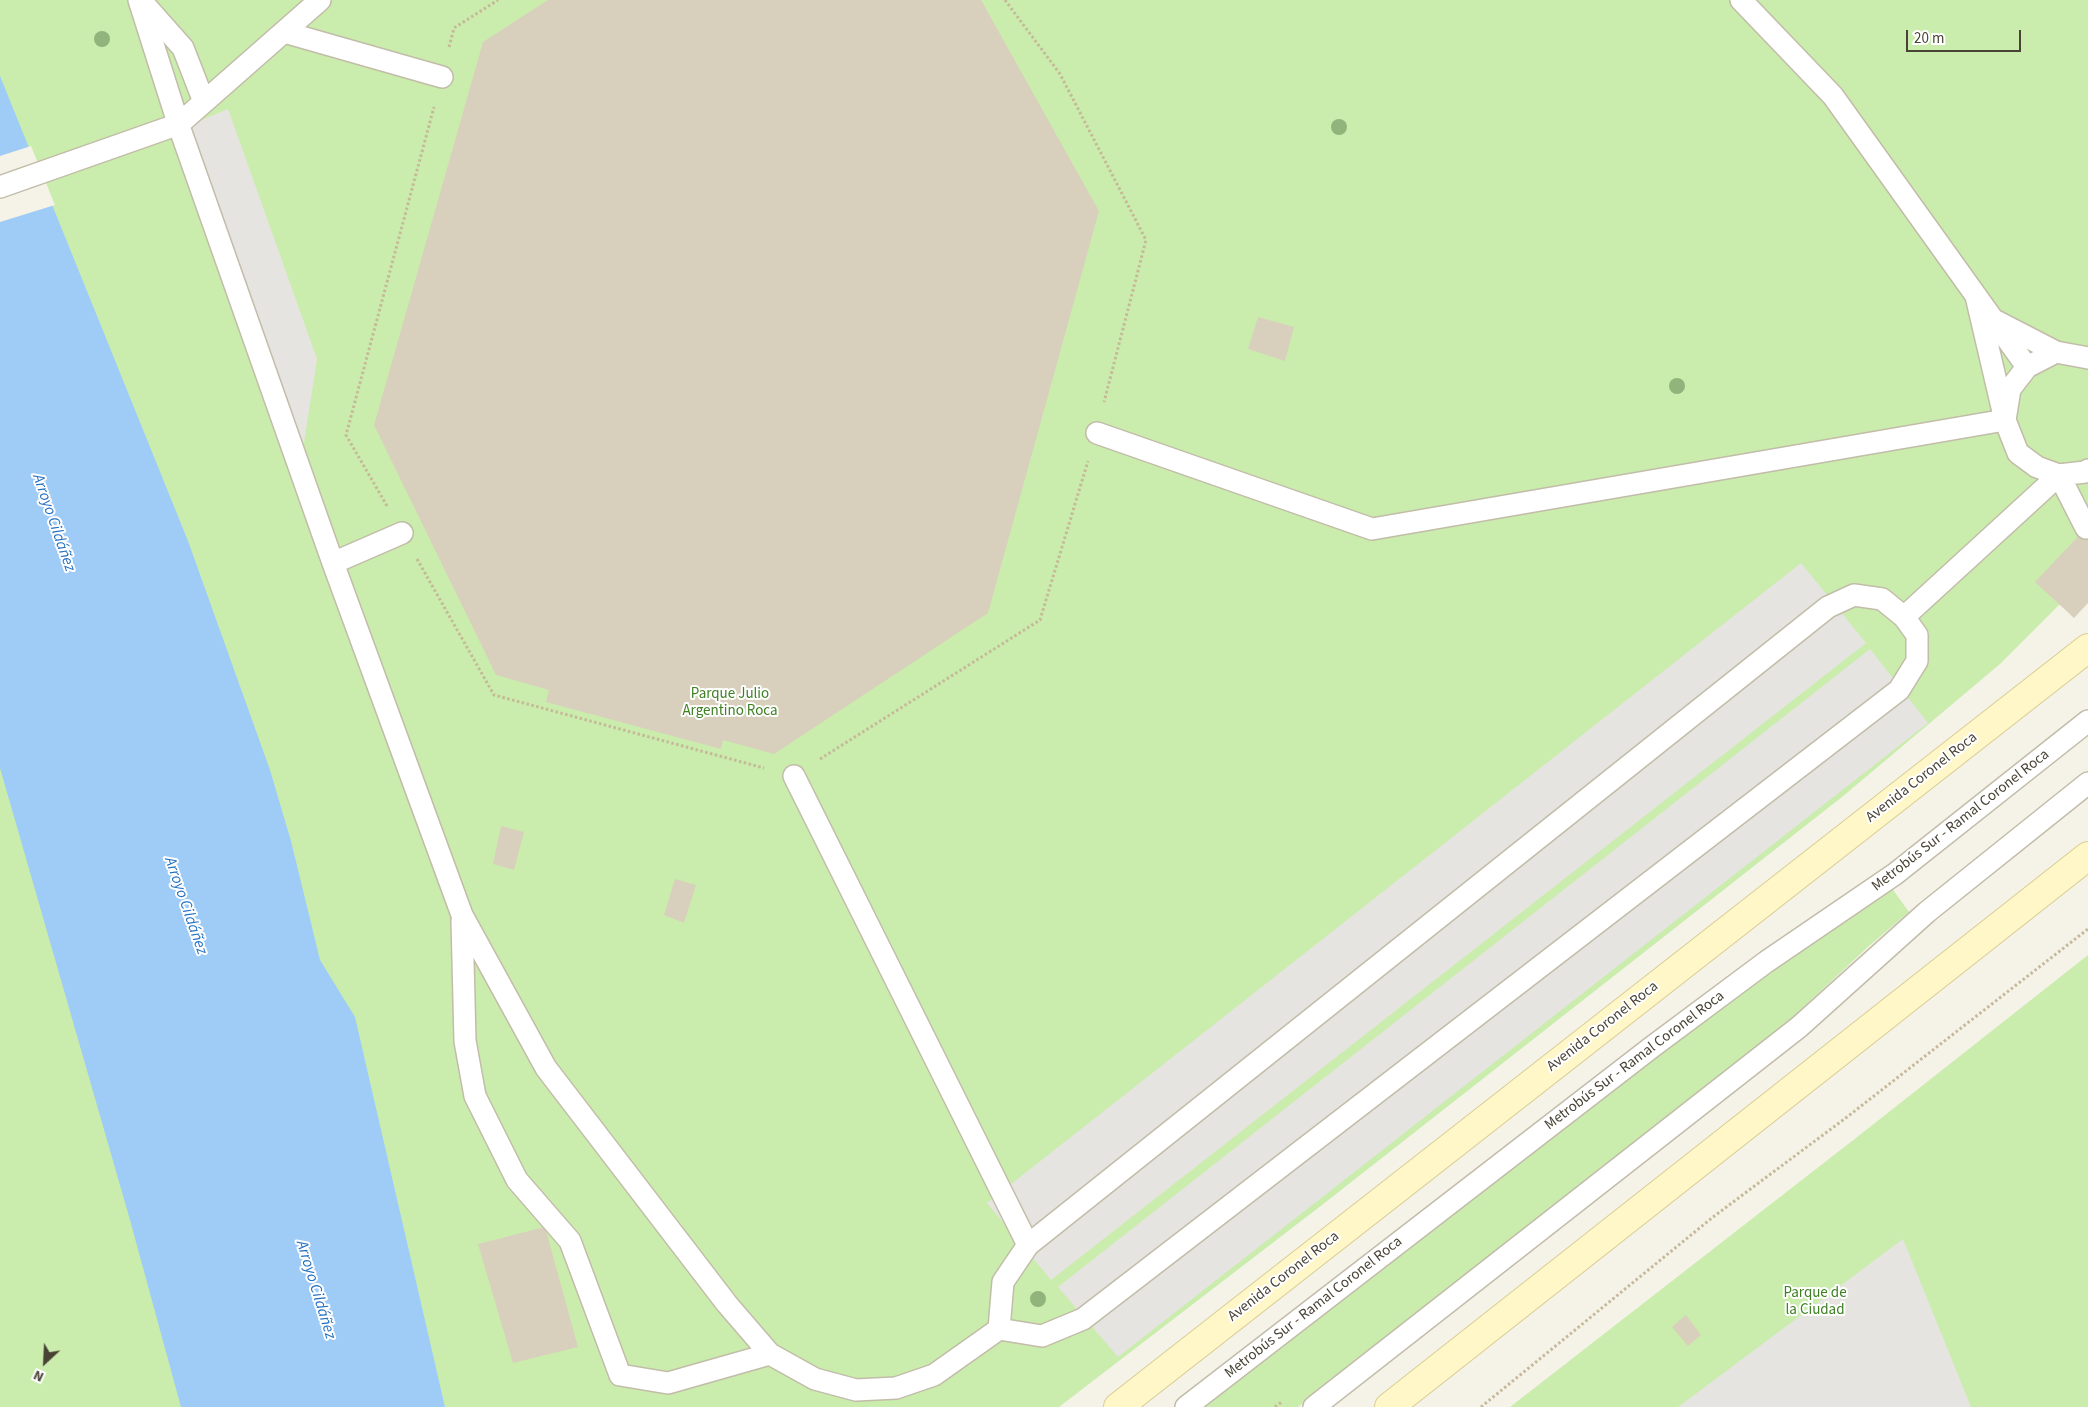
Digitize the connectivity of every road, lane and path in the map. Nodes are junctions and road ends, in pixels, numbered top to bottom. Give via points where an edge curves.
1 (139, 0) edge
2 (320, 0) edge
3 (498, 0) edge
4 (1004, 0) edge
5 (1741, 0) edge
6 (284, 32) junction
7 (442, 77) junction
8 (204, 102) junction
9 (179, 124) junction
10 (0, 188) edge
11 (1976, 296) junction
12 (1993, 319) junction
13 (2056, 352) junction
14 (2088, 358) edge
15 (2027, 367) junction
16 (2005, 420) junction
17 (1097, 433) junction
18 (2088, 470) edge
19 (2059, 475) junction
20 (2086, 528) dead end
21 (402, 533) junction
22 (334, 563) junction
23 (1904, 617) junction
24 (2088, 648) edge
25 (2088, 721) edge
26 (794, 776) junction
27 (2088, 783) edge
28 (2088, 856) edge
29 (462, 915) junction
30 (2088, 929) edge
31 (1028, 1245) junction
32 (999, 1329) junction
33 (770, 1354) junction
34 (1118, 1407) edge
35 (1186, 1407) edge
36 (1314, 1407) edge
37 (1389, 1407) edge
38 (1481, 1407) edge

1 - 8 lane via 183,48
1 - 9 lane
2 - 6 lane
3 - 7 path via 454,28
4 - 17 path via 1060,74 1146,240
5 - 11 lane via 1833,96
6 - 7 lane
6 - 8 lane
7 - 21 path via 346,435
8 - 9 lane
9 - 10 lane
9 - 22 lane
11 - 12 lane
11 - 16 lane
12 - 13 lane
12 - 15 lane
13 - 14 lane
13 - 15 lane
15 - 16 lane via 2010,389
16 - 17 lane via 1372,529
16 - 19 lane via 2018,454
17 - 26 path via 1040,620
18 - 19 lane
19 - 20 lane
19 - 23 lane
21 - 22 lane
21 - 26 path via 494,695
22 - 29 lane
23 - 31 lane via 1882,599 1854,596 1828,607
23 - 32 lane via 1917,635 1917,661 1899,690 1083,1319 1042,1336
24 - 34 main road, Avenida Coronel Roca
25 - 35 lane, Metrobús Sur - Ramal Coronel Roca via 1895,874 1766,962 1652,1047
26 - 31 lane
27 - 36 lane via 1927,912 1799,1027
28 - 37 main road
29 - 33 lane via 546,1068 727,1304
29 - 33 lane via 465,1041 475,1096 517,1180 570,1241 620,1375 668,1383
30 - 38 path via 1714,1217
31 - 32 lane via 1003,1282
32 - 33 lane via 934,1374 896,1388 856,1390 816,1379

